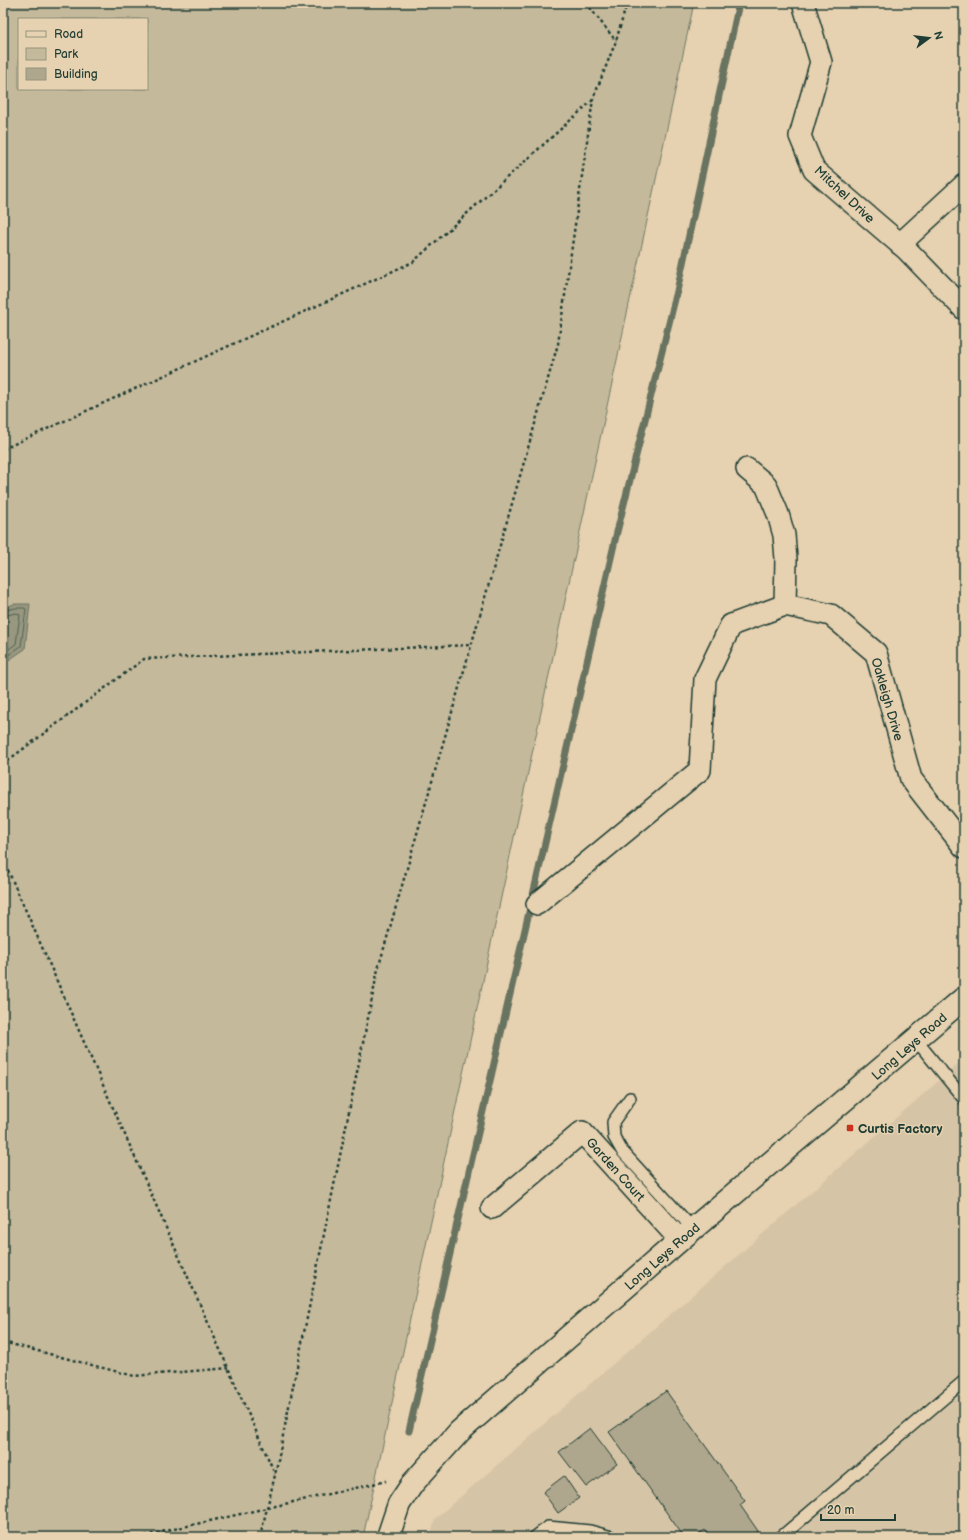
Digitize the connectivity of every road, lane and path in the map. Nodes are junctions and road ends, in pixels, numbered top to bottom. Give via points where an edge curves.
1 (586, 3) edge
2 (627, 3) edge
3 (803, 3) edge
4 (616, 41) junction
5 (593, 99) junction
6 (964, 185) edge
7 (900, 244) junction
8 (964, 309) edge
9 (3, 448) edge
10 (747, 469) dead end
11 (785, 605) junction
12 (472, 645) junction
13 (3, 764) edge
14 (964, 847) edge
15 (3, 859) edge
16 (537, 904) dead end
17 (964, 998) edge
18 (916, 1040) junction
19 (630, 1098) dead end
20 (964, 1099) edge
21 (492, 1208) dead end
22 (686, 1234) junction
23 (3, 1342) edge
24 (228, 1368) junction
25 (964, 1381) edge
26 (275, 1474) junction
27 (414, 1483) junction
28 (268, 1507) junction
29 (139, 1537) edge
30 (260, 1537) edge
31 (388, 1537) edge
32 (535, 1537) edge
33 (612, 1537) edge
34 (781, 1537) edge

1 - 4 path
2 - 4 path
3 - 7 street, Mitchel Drive via 821,62 800,136 814,170
4 - 5 path
5 - 9 path via 414,262
5 - 12 path via 558,344
6 - 7 street
7 - 8 street, Mitchel Drive
10 - 11 street via 766,486 782,528 786,559
11 - 14 street, Oakleigh Drive via 831,615 876,653 911,779
11 - 16 street via 731,626 705,679 700,770
12 - 13 path via 144,659
12 - 26 path via 378,969
15 - 24 path
17 - 18 street, Long Leys Road
18 - 20 lane
18 - 22 street, Long Leys Road
19 - 22 lane via 613,1122 614,1136 622,1151
21 - 22 street, Garden Court via 582,1132
22 - 27 street, Long Leys Road via 460,1431
23 - 24 path via 134,1376
24 - 26 path
25 - 34 lane
26 - 28 path
27 - 28 path via 383,1481
27 - 31 street, Long Leys Road via 399,1504
28 - 29 path
28 - 30 path
32 - 33 lane via 548,1527 590,1531

